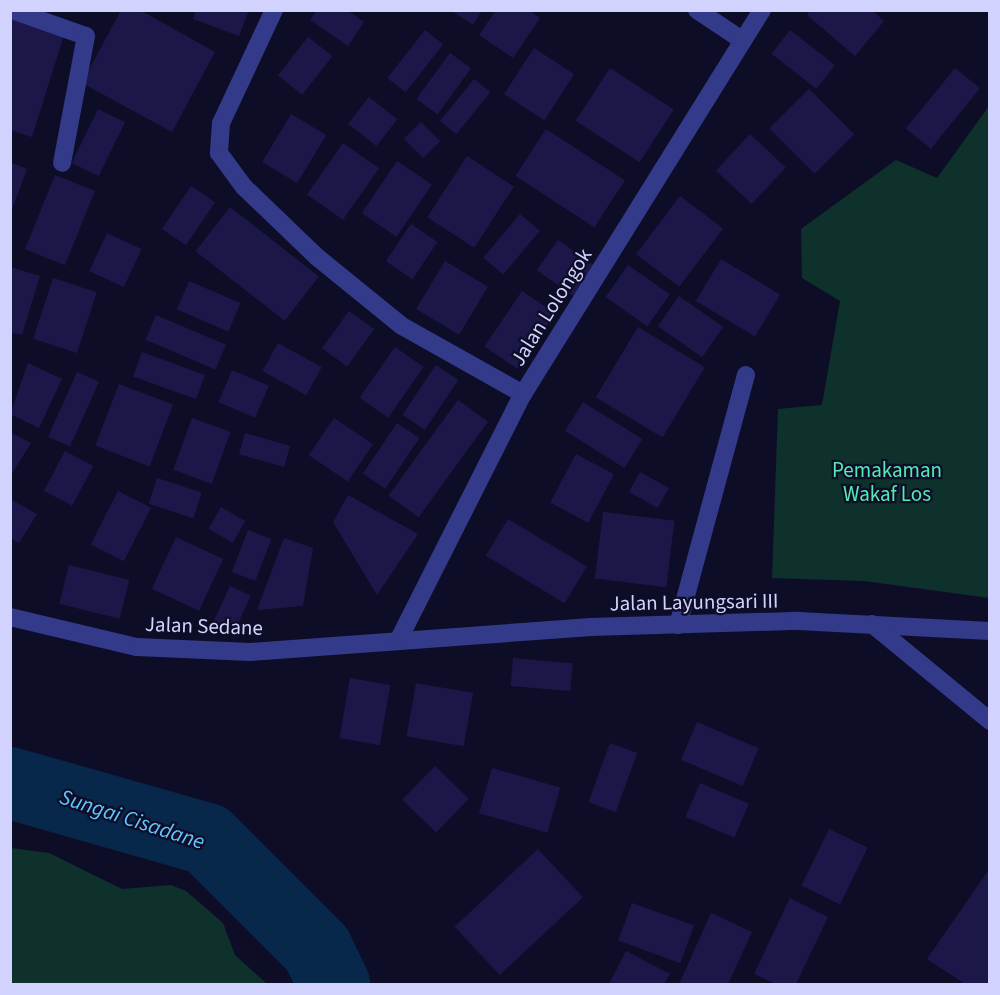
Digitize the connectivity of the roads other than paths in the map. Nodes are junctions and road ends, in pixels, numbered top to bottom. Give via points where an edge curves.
1 (12, 10) edge
2 (274, 10) edge
3 (697, 10) edge
4 (762, 10) edge
5 (742, 40) junction
6 (62, 163) dead end
7 (746, 375) dead end
8 (523, 394) junction
9 (10, 616) edge
10 (872, 624) junction
11 (678, 625) junction
12 (990, 631) edge
13 (399, 639) junction
14 (990, 721) edge

1 - 6 street via 86,36
2 - 8 street via 220,123 219,153 244,187 317,257 402,326
3 - 5 street
4 - 5 street, Jalan Lolongok
5 - 8 street, Jalan Lolongok
7 - 11 street
8 - 13 street, Jalan Lolongok
9 - 13 street, Jalan Sedane via 68,634 194,651 323,649
10 - 11 street, Jalan Layungsari III
10 - 12 street, Jalan Layungsari III
10 - 14 street
11 - 13 street, Jalan Layungsari III

